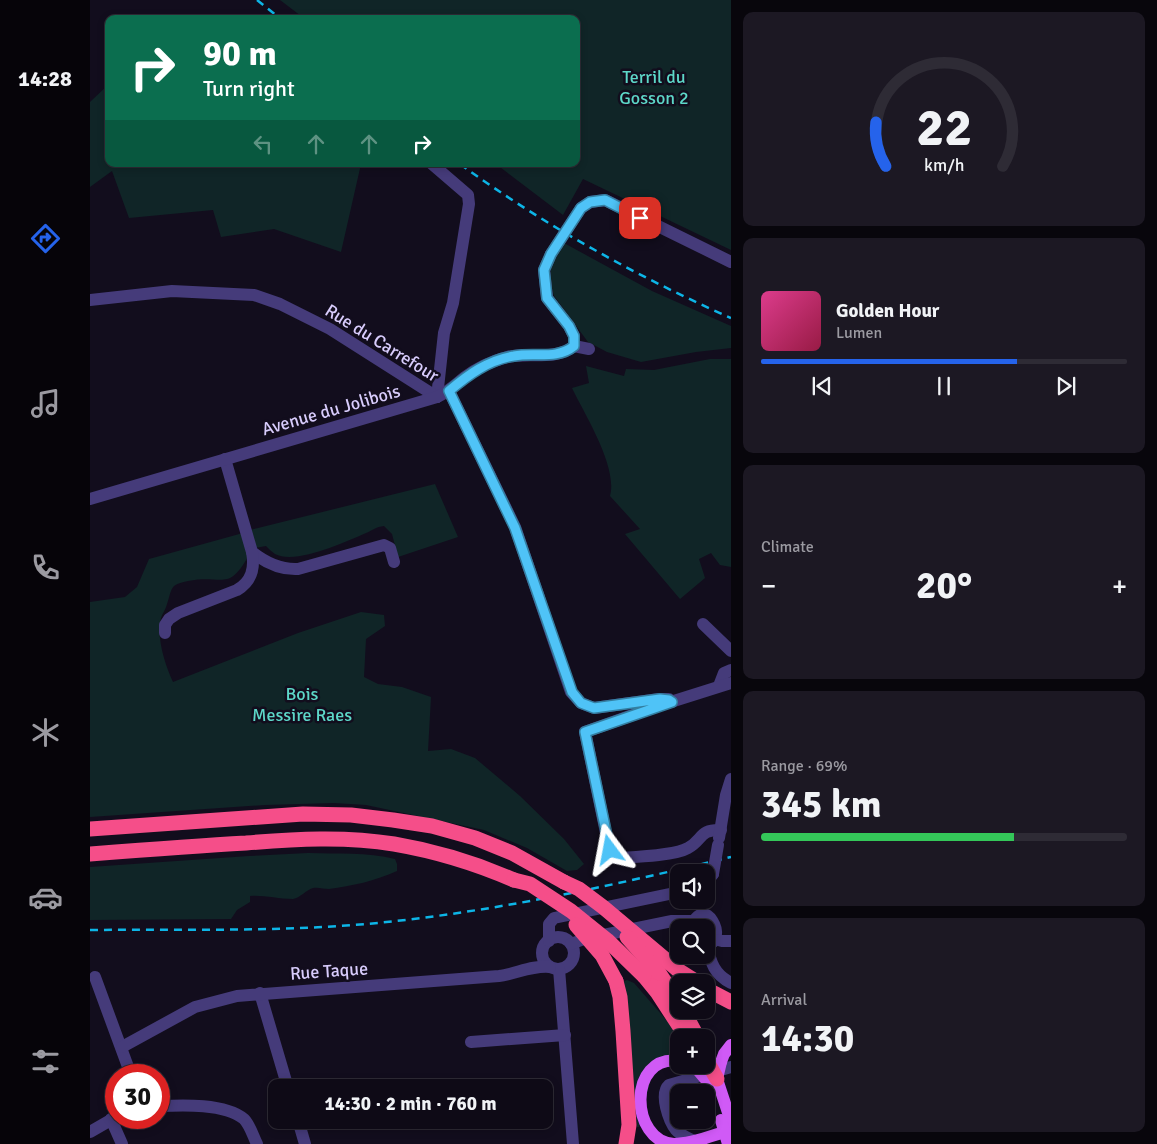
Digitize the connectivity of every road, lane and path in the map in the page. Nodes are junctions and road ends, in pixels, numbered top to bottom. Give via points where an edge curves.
1 (435, 167) edge
2 (731, 262) edge
3 (90, 300) edge
4 (574, 346) junction
5 (590, 349) dead end
6 (449, 391) junction
7 (437, 397) junction
8 (225, 459) junction
9 (90, 499) edge
10 (252, 552) junction
11 (394, 562) dead end
12 (703, 624) dead end
13 (165, 633) dead end
14 (731, 651) edge
15 (731, 670) edge
16 (725, 685) edge
17 (672, 702) junction
18 (731, 779) edge
19 (90, 829) edge
20 (720, 830) junction
21 (90, 854) edge
22 (714, 864) edge
23 (557, 878) junction
24 (514, 880) junction
25 (670, 894) edge
26 (698, 919) edge
27 (670, 921) edge
28 (549, 940) junction
29 (716, 943) edge
30 (571, 944) junction
31 (555, 968) junction
32 (652, 974) junction
33 (684, 974) edge
34 (95, 977) dead end
35 (731, 984) edge
36 (260, 993) junction
37 (670, 993) edge
38 (715, 994) edge
39 (731, 1002) edge
40 (681, 1029) edge
41 (564, 1035) junction
42 (471, 1042) dead end
43 (731, 1045) edge
44 (122, 1047) junction
45 (715, 1060) edge
46 (670, 1062) edge
47 (127, 1064) edge
48 (690, 1074) edge
49 (710, 1074) edge
50 (285, 1079) edge
51 (712, 1081) joint
52 (170, 1106) edge
53 (728, 1122) edge
54 (105, 1123) edge
55 (629, 1125) junction
56 (117, 1129) edge
57 (301, 1129) edge
58 (90, 1132) edge
59 (731, 1140) edge
60 (694, 1141) junction
61 (122, 1144) edge
62 (257, 1144) edge
63 (305, 1144) edge
64 (574, 1144) edge
65 (626, 1144) edge
66 (635, 1144) edge
67 (717, 1144) edge
68 (728, 1144) edge

1 - 7 street, Rue du Carrefour via 468,195 469,204 453,303 444,333
2 - 4 street, bridge via 605,200 590,202 581,208 544,270 547,298 569,326
3 - 7 street, Rue du Carrefour via 172,291 254,295 330,329
4 - 5 street
4 - 6 street, Avenue du Jolibois via 558,354 513,356 491,362
6 - 7 street, Avenue du Jolibois
6 - 17 street via 515,528 572,692 581,703 594,708 660,699
7 - 8 street, Avenue du Jolibois
8 - 9 street, Avenue du Jolibois
8 - 10 street
10 - 11 street via 270,565 292,569 384,545 390,548
10 - 13 street via 253,569 246,583 237,590 175,615 165,625
12 - 14 street
15 - 16 street via 724,673
16 - 17 street
17 - 20 street via 585,732 612,854 617,858 685,850 706,831
18 - 20 street
19 - 23 highway via 303,814 351,815 432,826 474,838 512,853
20 - 22 street, bridge
21 - 24 highway via 296,839 348,840 427,851
23 - 32 highway, bridge via 628,938
23 - 33 highway, bridge via 604,907
24 - 32 highway, bridge via 530,884 571,911
24 - 55 highway, bridge via 584,933 602,955 616,981 620,997
25 - 28 street via 554,918 549,924
26 - 29 street via 706,915 719,921 722,931
27 - 30 street via 584,938
28 - 30 street via 563,938
28 - 31 street via 543,956 546,963
29 - 35 street via 711,964
30 - 31 street via 574,954 570,965
31 - 36 street, Rue Taque via 535,967 481,978
31 - 41 street
32 - 37 highway
32 - 40 highway via 657,992
34 - 44 street
36 - 44 street, Rue Taque via 195,1007
36 - 50 street
38 - 39 highway
41 - 42 street
41 - 64 street
43 - 45 main road
44 - 47 street
46 - 60 main road via 656,1066 646,1075 640,1089 643,1115 650,1130 664,1141 674,1144
48 - 60 street via 669,1085 664,1097 676,1130
49 - 51 highway, bridge
51 - 53 main road
52 - 62 street via 224,1110 246,1121
53 - 60 main road
53 - 68 main road, bridge
54 - 58 street
55 - 65 highway
55 - 66 highway
56 - 61 street
57 - 63 street
59 - 67 main road

